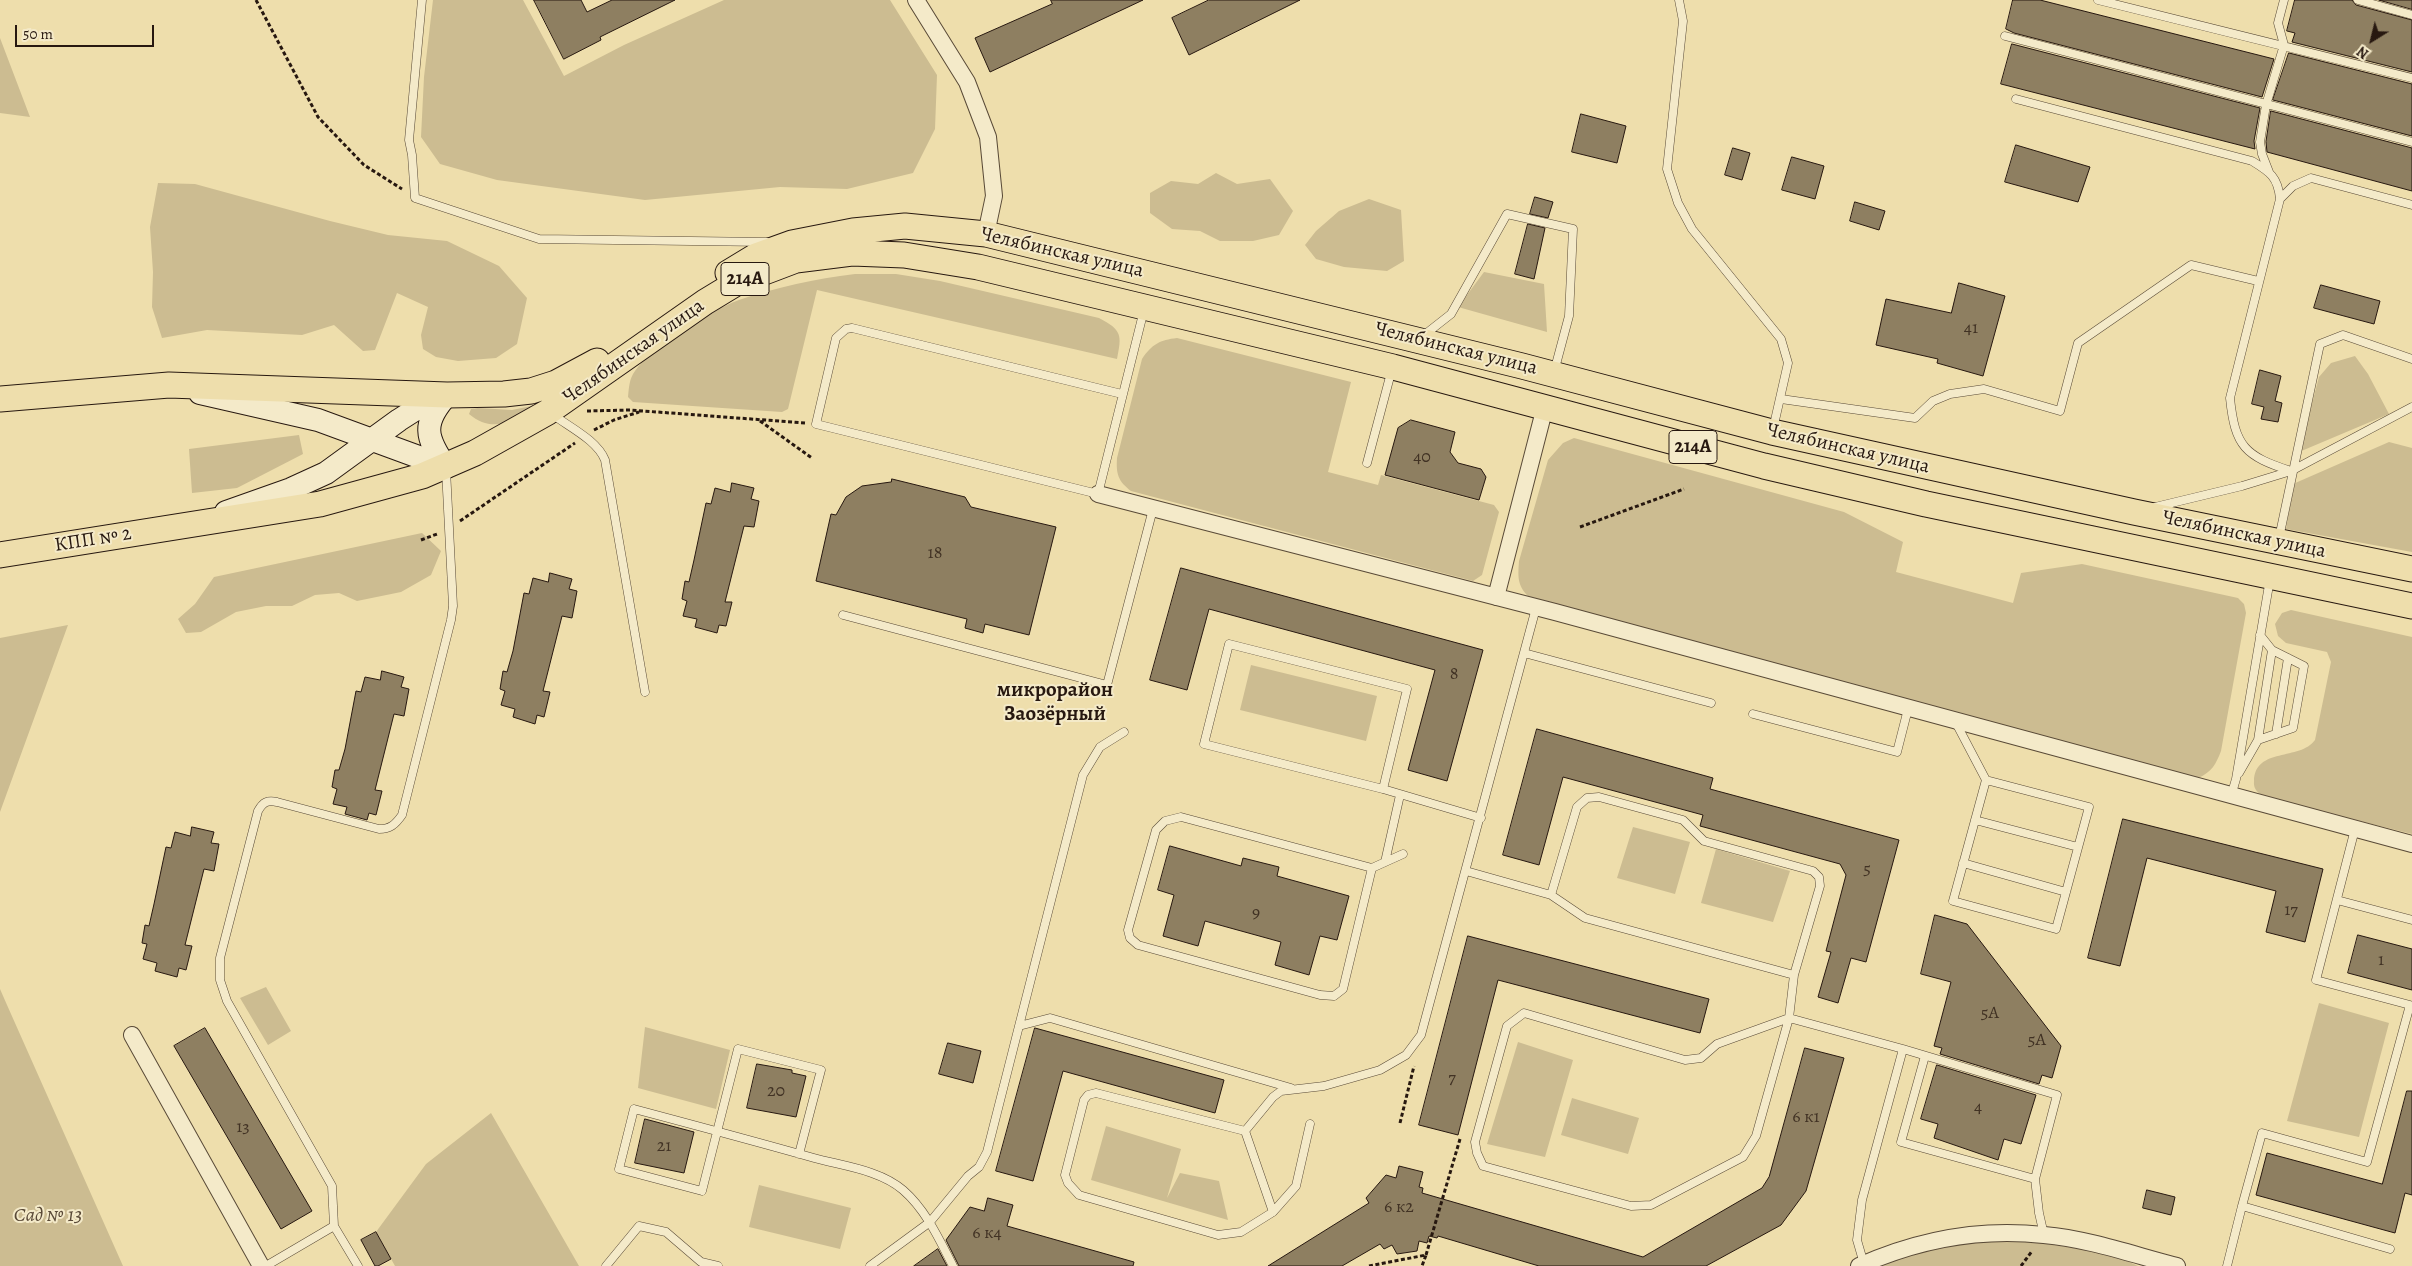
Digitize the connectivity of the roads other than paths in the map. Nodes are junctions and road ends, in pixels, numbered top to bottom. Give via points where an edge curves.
1 (422, 0) edge
2 (916, 0) edge
3 (1679, 0) edge
4 (2098, 0) edge
5 (2284, 0) edge
6 (2358, 0) edge
7 (2412, 14) edge
8 (2005, 36) dead end
9 (2284, 45) junction
10 (2412, 78) edge
11 (2016, 99) dead end
12 (2266, 104) junction
13 (2412, 142) edge
14 (2268, 172) junction
15 (2280, 198) junction
16 (2412, 205) edge
17 (986, 234) junction
18 (792, 243) junction
19 (978, 267) junction
20 (2258, 281) junction
21 (1144, 308) junction
22 (1418, 340) junction
23 (2412, 359) edge
24 (1393, 367) junction
25 (1554, 374) junction
26 (169, 386) junction
27 (1122, 394) junction
28 (446, 395) junction
29 (0, 399) edge
30 (1781, 399) junction
31 (2412, 406) edge
32 (1545, 407) junction
33 (548, 412) junction
34 (1772, 432) junction
35 (370, 439) junction
36 (1367, 463) dead end
37 (1764, 466) junction
38 (446, 467) junction
39 (1934, 468) junction
40 (2291, 471) junction
41 (1098, 494) junction
42 (1926, 504) junction
43 (1153, 508) junction
44 (2134, 512) junction
45 (186, 526) junction
46 (2278, 542) junction
47 (0, 555) edge
48 (2412, 569) edge
49 (2270, 578) junction
50 (1496, 597) junction
51 (2412, 606) edge
52 (1536, 608) junction
53 (843, 615) dead end
54 (2260, 635) junction
55 (2272, 650) junction
56 (1524, 653) junction
57 (2288, 658) junction
58 (644, 692) dead end
59 (1711, 703) dead end
60 (1908, 709) junction
61 (1754, 714) dead end
62 (1955, 721) junction
63 (1124, 732) dead end
64 (2276, 734) junction
65 (2258, 740) junction
66 (2236, 779) junction
67 (1986, 780) junction
68 (1383, 789) junction
69 (1400, 795) junction
70 (2231, 796) junction
71 (1481, 818) junction
72 (1975, 820) junction
73 (2355, 829) junction
74 (2412, 844) edge
75 (2078, 847) junction
76 (1403, 854) dead end
77 (1385, 862) junction
78 (1963, 863) junction
79 (1372, 868) junction
80 (1466, 872) junction
81 (2066, 892) junction
82 (1551, 895) junction
83 (2337, 900) junction
84 (2412, 920) edge
85 (1794, 975) junction
86 (1789, 1018) junction
87 (1019, 1026) junction
88 (132, 1035) dead end
89 (1903, 1049) junction
90 (1925, 1056) junction
91 (1292, 1088) junction
92 (1310, 1124) dead end
93 (716, 1131) junction
94 (1244, 1131) junction
95 (799, 1154) junction
96 (2035, 1180) junction
97 (2242, 1206) junction
98 (1273, 1212) junction
99 (930, 1222) junction
100 (334, 1226) junction
101 (2044, 1235) junction
102 (2390, 1249) dead end
103 (701, 1264) edge
104 (1862, 1265) edge
105 (260, 1266) edge
106 (266, 1266) edge
107 (358, 1266) edge
108 (606, 1266) edge
109 (718, 1266) edge
110 (870, 1266) edge
111 (953, 1266) edge
112 (2177, 1266) edge
113 (2227, 1266) edge

1 - 18 lane via 409,140 415,198 539,239
2 - 17 street via 967,82 988,138 994,196
3 - 30 lane via 1683,21 1667,170 1678,203 1692,229 1781,338 1788,363
4 - 9 lane
5 - 9 lane via 2278,23
6 - 7 lane
8 - 12 lane
9 - 10 lane
9 - 12 lane
11 - 14 lane via 2252,161
12 - 13 lane
12 - 14 lane via 2260,142
14 - 15 lane via 2278,183
15 - 16 lane via 2292,186 2311,178
15 - 20 lane
17 - 18 main road, Челябинская улица via 905,226 853,231
17 - 19 main road
17 - 22 main road, Челябинская улица
18 - 28 main road, Челябинская улица via 756,256 729,272 580,371 531,391
19 - 21 main road, Челябинская улица / 214А
19 - 33 main road, Челябинская улица / 214А via 904,255 852,253 796,260 738,282 705,302
20 - 30 lane via 2191,265 2078,343 2060,411 1984,389 1950,394 1933,401 1915,418
20 - 40 lane via 2230,398 2233,422 2238,437 2262,462
21 - 24 main road, Челябинская улица / 214А
21 - 27 lane
22 - 25 main road, Челябинская улица
22 - 25 lane via 1451,314 1507,214 1573,229 1569,316
23 - 40 lane via 2343,335 2320,344
24 - 32 main road, Челябинская улица / 214А
24 - 36 lane
25 - 32 main road
25 - 34 main road, Челябинская улица
26 - 28 main road, Челябинская улица
26 - 29 main road
26 - 35 street via 318,420
27 - 41 lane
27 - 41 lane via 862,330 846,329 836,338 816,424
28 - 35 street via 421,406
28 - 38 street via 430,418 428,429 430,441
30 - 34 lane
31 - 40 lane
32 - 37 main road, Челябинская улица / 214А
32 - 50 street
33 - 38 main road, Челябинская улица
33 - 58 lane via 602,452 605,460
34 - 37 main road
34 - 39 main road, Челябинская улица
35 - 38 street
35 - 45 street via 349,458 309,481
37 - 42 main road, Челябинская улица / 214А
38 - 45 main road, КПП № 2 via 320,504
38 - 100 lane via 453,606 402,815 388,829 379,829 268,800 262,804 220,958 220,980 227,1001 332,1186
39 - 42 main road
39 - 44 main road, Челябинская улица
40 - 44 lane
40 - 46 lane
41 - 43 street
42 - 49 main road, Челябинская улица / 214А
43 - 50 street
43 - 53 lane via 1107,685
44 - 46 main road, Челябинская улица
45 - 47 main road, КПП № 2
46 - 48 main road, Челябинская улица
46 - 49 main road
49 - 51 main road, Челябинская улица / 214А
49 - 54 lane
50 - 52 street
52 - 56 lane
52 - 60 street
54 - 55 lane
54 - 66 lane
55 - 57 lane
55 - 65 lane
56 - 59 lane
56 - 71 lane
57 - 64 lane
57 - 64 lane via 2304,666 2293,728
60 - 61 lane via 1897,752
60 - 62 street
62 - 67 lane
62 - 70 street
63 - 87 lane via 1100,747 1082,775
64 - 65 lane
65 - 66 lane
66 - 70 lane
67 - 72 lane
67 - 75 lane via 2089,807
68 - 68 lane via 1407,689 1229,644 1204,744
68 - 69 lane
69 - 71 lane
69 - 77 lane
70 - 73 street
71 - 80 lane
72 - 75 lane
72 - 78 lane
73 - 74 street
73 - 83 lane
75 - 81 lane
76 - 77 lane
77 - 79 lane
78 - 81 lane
78 - 81 lane via 1953,901 2056,929
79 - 79 lane via 1343,989 1334,996 1320,995 1138,945 1130,938 1128,930 1156,830 1165,821 1182,817
80 - 82 lane
80 - 91 lane via 1421,1036 1406,1055 1380,1070 1324,1086
82 - 85 lane via 1585,918
82 - 85 lane via 1573,817 1577,807 1587,798 1599,797 1684,820 1704,841 1813,871 1819,877 1820,886
83 - 84 lane
83 - 97 lane via 2316,980 2410,1006 2367,1162 2262,1133
85 - 86 lane
86 - 86 lane via 1756,1136 1743,1157 1651,1205 1632,1206 1504,1173 1483,1166 1477,1154 1475,1142 1507,1026 1524,1013 1685,1060 1701,1058 1717,1044
86 - 89 lane
87 - 91 lane via 1050,1018
87 - 99 lane via 987,1152 979,1167
88 - 105 street
89 - 90 lane
89 - 104 lane via 1862,1200 1857,1240
90 - 96 lane via 2057,1095
90 - 96 lane via 1901,1142
91 - 94 lane via 1273,1097
92 - 98 lane via 1296,1186
93 - 93 lane via 634,1109 619,1169 702,1191
93 - 95 lane
93 - 95 lane via 738,1049 821,1070
94 - 98 lane
94 - 98 lane via 1096,1092 1084,1100 1065,1175 1072,1189 1090,1199 1218,1235 1241,1232
95 - 99 lane via 875,1174 902,1189
96 - 101 lane
97 - 102 lane
97 - 113 lane
99 - 110 lane
99 - 111 lane
100 - 106 lane
100 - 107 lane
101 - 104 street via 1985,1232 1952,1237 1899,1249
101 - 112 street
103 - 108 lane via 666,1232 639,1226
103 - 109 lane

